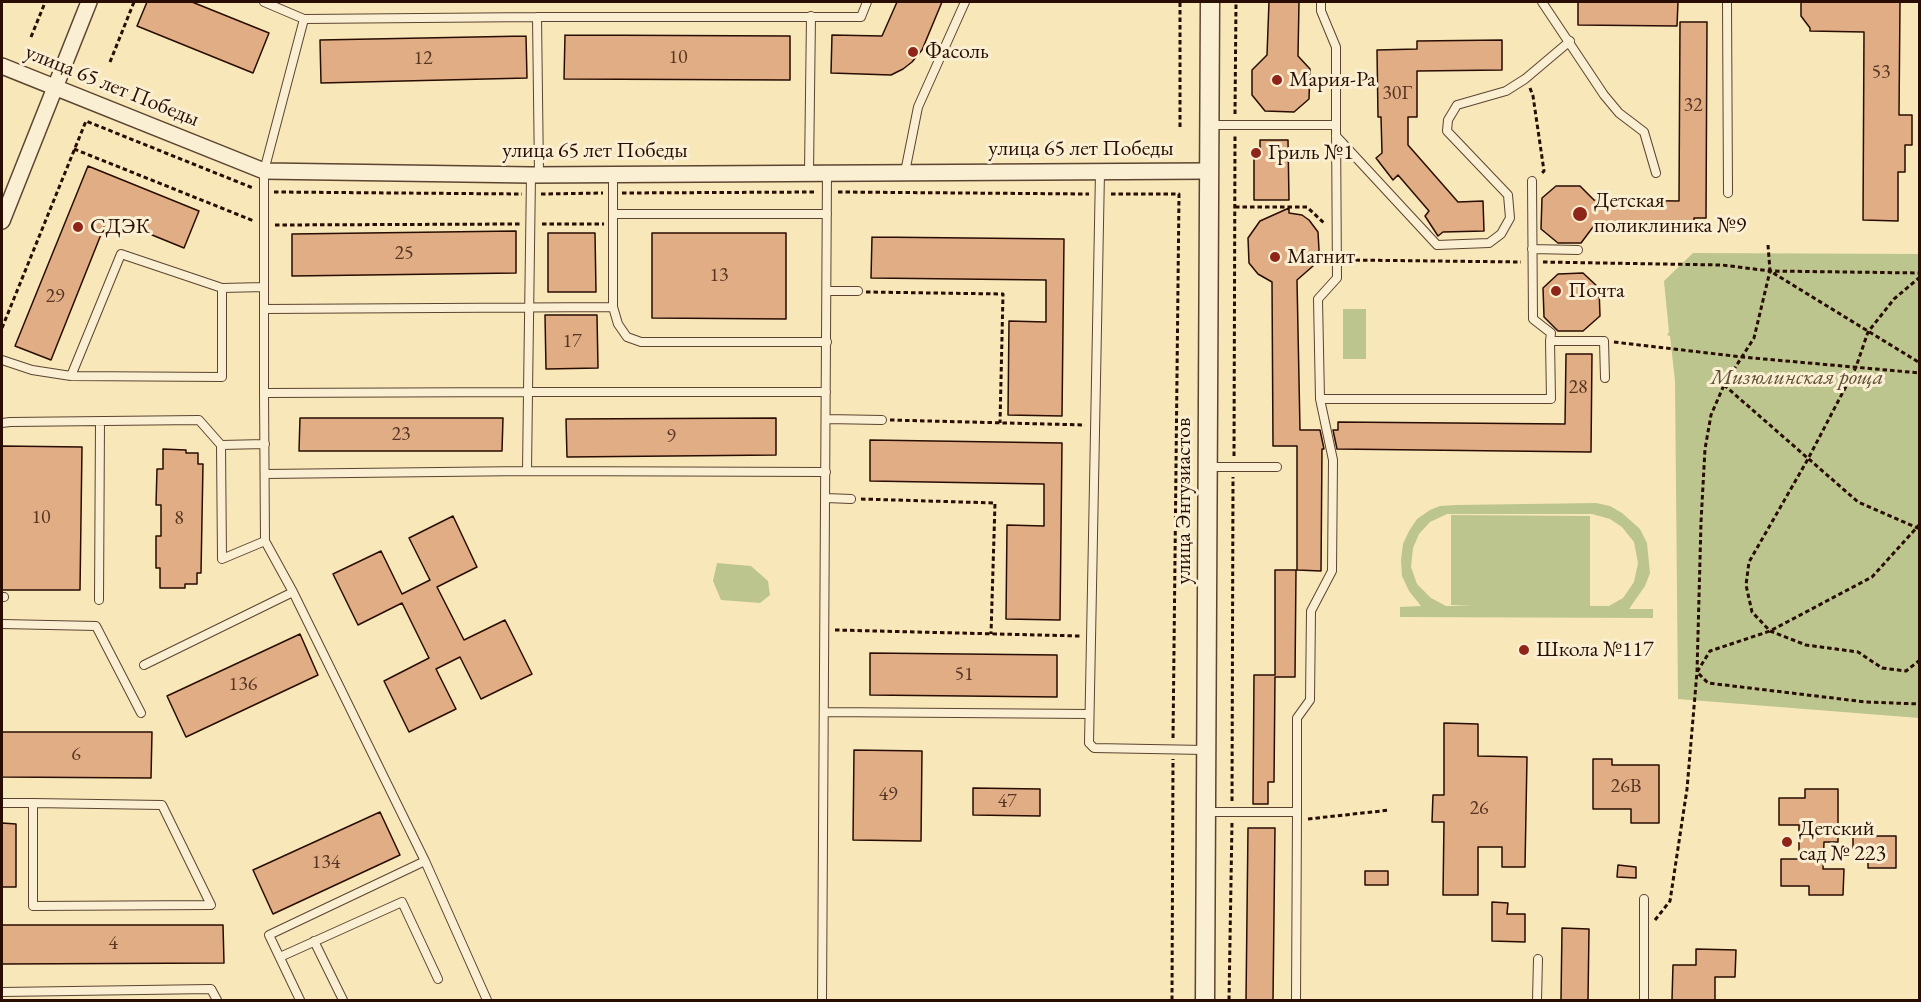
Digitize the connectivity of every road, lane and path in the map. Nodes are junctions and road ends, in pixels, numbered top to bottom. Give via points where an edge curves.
1 (89, 2) edge
2 (134, 2) edge
3 (264, 2) edge
4 (867, 2) edge
5 (965, 2) edge
6 (1180, 2) edge
7 (1210, 2) edge
8 (1236, 2) edge
9 (1321, 2) edge
10 (1542, 2) edge
11 (1728, 2) edge
12 (44, 5) dead end
13 (811, 16) junction
14 (537, 17) junction
15 (304, 20) junction
16 (31, 37) dead end
17 (1570, 41) junction
18 (110, 62) dead end
19 (2, 66) edge
20 (1526, 79) junction
21 (54, 86) junction
22 (86, 121) dead end
23 (1209, 125) junction
24 (1236, 125) junction
25 (1336, 125) junction
26 (1180, 127) dead end
27 (1336, 136) junction
28 (74, 149) junction
29 (264, 171) junction
30 (1209, 171) junction
31 (809, 172) junction
32 (828, 172) junction
33 (905, 172) junction
34 (1100, 172) junction
35 (613, 173) junction
36 (1656, 173) dead end
37 (535, 174) junction
38 (1532, 181) joint
39 (1728, 193) dead end
40 (1179, 194) dead end
41 (1235, 207) junction
42 (613, 214) junction
43 (827, 214) junction
44 (2, 220) edge
45 (530, 224) junction
46 (613, 224) junction
47 (264, 225) junction
48 (1337, 236) junction
49 (1768, 245) dead end
50 (1532, 249) junction
51 (1578, 249) dead end
52 (1337, 260) junction
53 (1532, 262) junction
54 (1770, 271) junction
55 (1920, 275) edge
56 (264, 287) junction
57 (222, 288) junction
58 (827, 291) junction
59 (858, 291) joint
60 (613, 307) junction
61 (529, 308) junction
62 (264, 309) junction
63 (2, 328) edge
64 (1868, 332) junction
65 (1604, 340) junction
66 (1550, 341) junction
67 (827, 342) junction
68 (1742, 357) junction
69 (2, 360) edge
70 (1920, 363) edge
71 (1856, 367) junction
72 (1920, 373) edge
73 (71, 376) junction
74 (1605, 378) dead end
75 (1724, 385) junction
76 (528, 392) junction
77 (826, 392) junction
78 (264, 393) junction
79 (1320, 399) junction
80 (826, 419) junction
81 (882, 420) joint
82 (100, 421) junction
83 (2, 423) edge
84 (1000, 423) junction
85 (1095, 425) junction
86 (265, 444) junction
87 (221, 445) junction
88 (1808, 459) junction
89 (1208, 467) junction
90 (1233, 467) junction
91 (1277, 467) dead end
92 (527, 471) junction
93 (826, 472) junction
94 (265, 474) junction
95 (826, 498) junction
96 (850, 499) joint
97 (1918, 526) edge
98 (265, 541) junction
99 (293, 592) junction
100 (99, 600) dead end
101 (2, 624) edge
102 (825, 630) junction
103 (1770, 631) junction
104 (991, 634) junction
105 (1091, 637) junction
106 (1920, 660) edge
107 (144, 665) dead end
108 (1697, 672) junction
109 (1920, 704) edge
110 (824, 712) junction
111 (141, 713) dead end
112 (1089, 714) junction
113 (1173, 750) junction
114 (1207, 750) junction
115 (2, 803) edge
116 (33, 803) junction
117 (1390, 810) dead end
118 (1206, 812) junction
119 (1232, 812) junction
120 (1297, 816) junction
121 (425, 861) junction
122 (1644, 899) dead end
123 (1645, 934) junction
124 (314, 941) junction
125 (280, 957) junction
126 (1538, 959) dead end
127 (438, 979) dead end
128 (2, 992) edge
129 (39, 992) junction
130 (39, 1000) edge
131 (217, 1000) edge
132 (300, 1000) edge
133 (343, 1000) edge
134 (487, 1000) edge
135 (822, 1000) edge
136 (1172, 1000) edge
137 (1205, 1000) edge
138 (1229, 1000) edge
139 (1296, 1000) edge
140 (1537, 1000) edge
141 (1644, 1000) edge

1 - 21 street
2 - 18 path
3 - 15 lane
4 - 13 lane via 861,17
5 - 33 lane via 918,107
6 - 26 path
7 - 23 street, улица Энтузиастов
8 - 24 path
9 - 25 lane via 1336,47
10 - 17 lane
11 - 39 lane
12 - 16 path
13 - 14 lane
13 - 31 lane
14 - 15 lane
14 - 37 lane
15 - 29 lane
17 - 20 lane
17 - 36 lane via 1604,95 1619,113 1644,132
19 - 21 street, улица 65 лет Победы
20 - 27 lane via 1506,91 1457,105 1449,120 1447,131 1508,195 1510,218 1501,234 1489,243 1437,244
20 - 38 path via 1533,96 1544,171
21 - 29 street, улица 65 лет Победы
21 - 44 street
22 - 28 path
23 - 24 lane
23 - 30 street, улица Энтузиастов
24 - 25 lane
24 - 41 path
25 - 27 lane
27 - 48 lane
28 - 47 path
28 - 63 path
29 - 37 street, улица 65 лет Победы
29 - 47 lane
30 - 34 street, улица 65 лет Победы
30 - 89 street, улица Энтузиастов
31 - 32 street, улица 65 лет Победы
31 - 35 street, улица 65 лет Победы
32 - 33 street, улица 65 лет Победы
32 - 43 lane
33 - 34 street, улица 65 лет Победы
34 - 85 lane
35 - 37 street, улица 65 лет Победы
35 - 42 lane
37 - 45 lane
38 - 50 lane
40 - 113 path
41 - 48 path via 1307,207
41 - 90 path
42 - 43 lane
42 - 46 lane
43 - 58 lane
45 - 46 path
45 - 47 path
45 - 61 lane
46 - 60 lane
47 - 56 lane
48 - 52 lane
49 - 54 path
50 - 51 lane
50 - 53 lane
52 - 53 path
52 - 79 lane via 1337,278 1318,299
53 - 54 path via 1722,265
53 - 66 lane via 1533,319 1551,333
54 - 55 path
54 - 64 path
54 - 68 path via 1754,338
55 - 64 path via 1894,299
56 - 57 lane
56 - 62 lane
57 - 73 lane via 122,254
57 - 73 lane via 222,377
58 - 59 lane
58 - 67 lane
59 - 84 path via 1003,294
60 - 61 lane
60 - 67 lane via 627,337 641,342
61 - 62 lane
61 - 76 lane
62 - 78 lane
64 - 70 path
64 - 71 path
65 - 66 lane
65 - 68 path
65 - 74 lane
66 - 79 lane via 1551,399
67 - 77 lane
68 - 71 path
68 - 75 path
69 - 73 lane
71 - 72 path
71 - 88 path
75 - 88 path
75 - 108 path via 1711,415 1705,450
76 - 77 lane
76 - 78 lane
76 - 92 lane
77 - 80 lane
78 - 86 lane
79 - 120 lane via 1333,460 1332,571 1311,611 1310,700 1297,718
80 - 81 lane
80 - 93 lane
81 - 84 path
82 - 83 lane
82 - 87 lane via 199,420
82 - 100 lane
84 - 85 path
85 - 105 lane
86 - 87 lane
86 - 94 lane
87 - 98 lane via 222,559
88 - 97 path via 1858,502
88 - 103 path via 1749,562 1746,585 1752,612
89 - 90 lane
89 - 114 street, улица Энтузиастов
90 - 91 lane
90 - 119 path
92 - 93 lane
92 - 94 lane
93 - 95 lane
94 - 98 lane
95 - 96 lane
95 - 102 lane
96 - 104 path via 995,503
97 - 103 path via 1872,578
98 - 99 lane
99 - 107 lane
99 - 121 lane
101 - 111 lane via 96,626
102 - 104 path
102 - 110 lane
103 - 106 path via 1806,645 1858,652 1882,668 1906,671
103 - 108 path via 1710,651
104 - 105 path
105 - 112 lane
108 - 109 path via 1707,682 1866,702
108 - 123 path via 1687,789 1670,902
110 - 112 lane
110 - 135 lane
112 - 113 lane via 1089,744 1094,748
113 - 114 lane
113 - 136 path
114 - 118 street, улица Энтузиастов
115 - 116 lane
116 - 116 lane via 162,805 211,905 33,906
117 - 120 path
118 - 119 lane
118 - 137 street, улица Энтузиастов
119 - 120 lane
119 - 138 path
120 - 139 lane
121 - 125 lane via 269,935
121 - 134 lane
122 - 123 lane
123 - 141 lane
124 - 125 lane
124 - 127 lane via 402,902
124 - 133 lane
125 - 132 lane
126 - 140 lane
128 - 129 lane
129 - 130 lane
129 - 131 lane via 211,990

